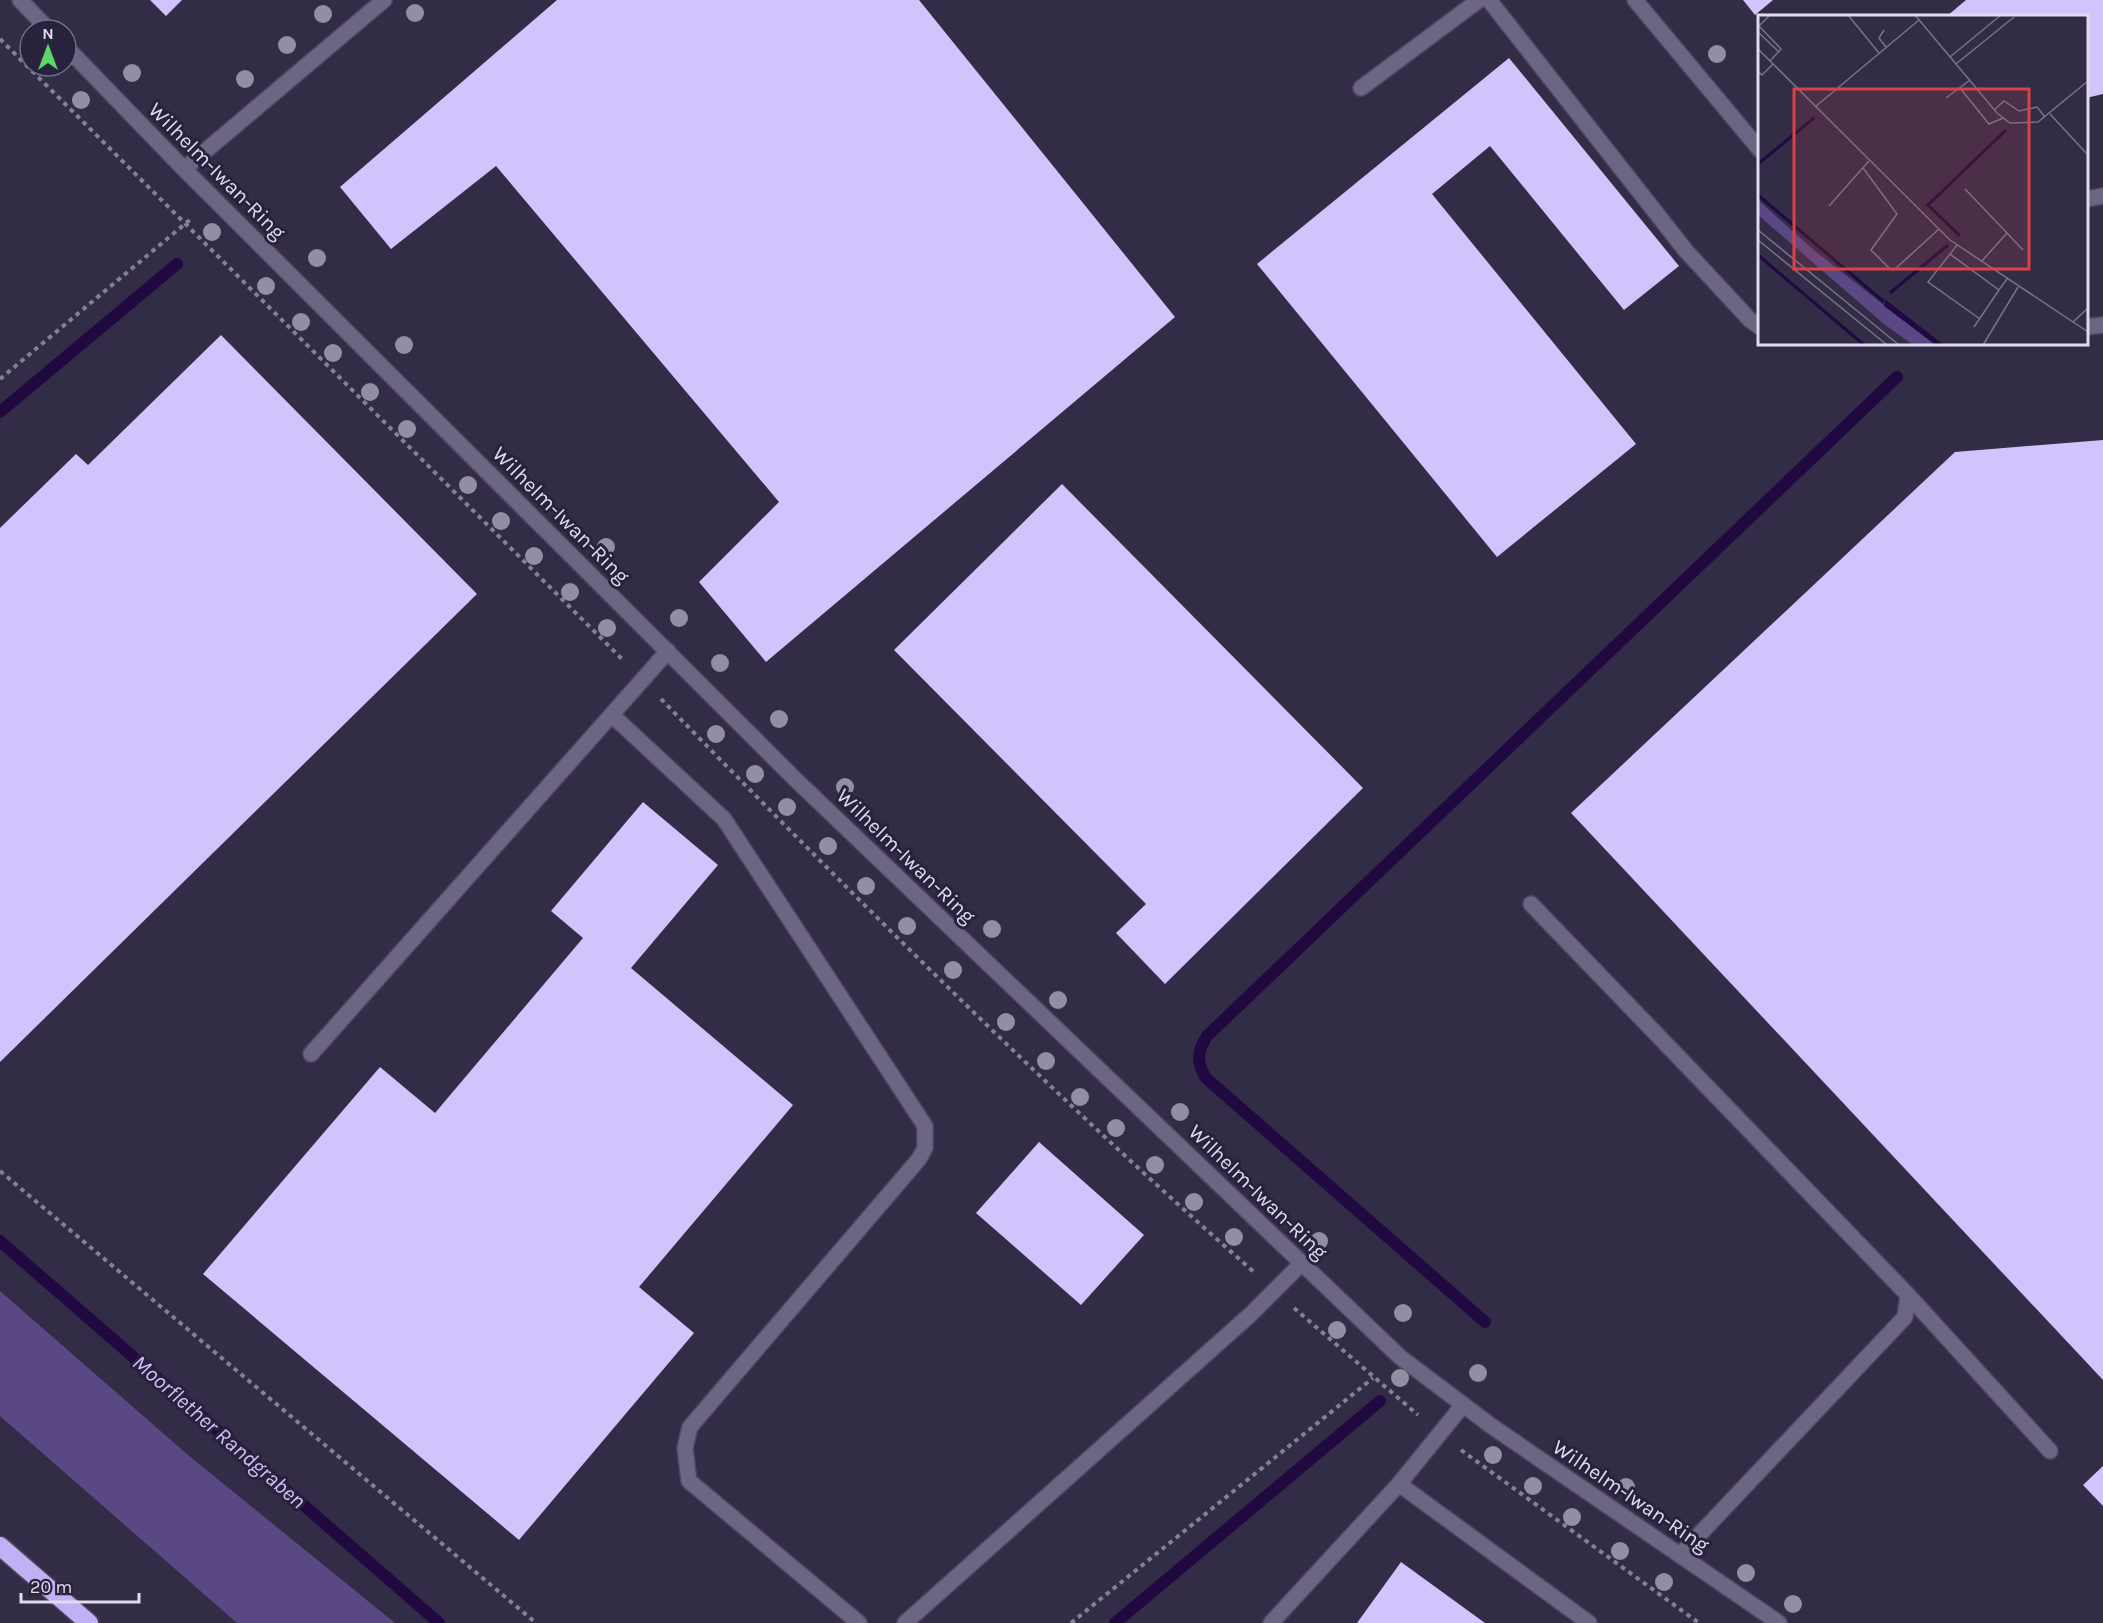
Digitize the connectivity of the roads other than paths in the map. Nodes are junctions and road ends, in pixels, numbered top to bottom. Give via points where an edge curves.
1 (20, 0) edge
2 (384, 0) edge
3 (1479, 0) edge
4 (1490, 0) edge
5 (1635, 0) edge
6 (37, 18) edge
7 (78, 59) edge
8 (1361, 88) dead end
9 (1758, 148) edge
10 (184, 169) junction
11 (2103, 196) edge
12 (2088, 199) edge
13 (2103, 325) edge
14 (1758, 326) edge
15 (2088, 327) edge
16 (668, 651) junction
17 (613, 716) junction
18 (1531, 904) dead end
19 (311, 1054) dead end
20 (1302, 1263) junction
21 (1908, 1295) junction
22 (1463, 1405) junction
23 (2050, 1451) dead end
24 (1400, 1484) junction
25 (0, 1546) edge
26 (1680, 1555) junction
27 (89, 1623) edge
28 (859, 1623) edge
29 (905, 1623) edge
30 (1271, 1623) edge
31 (1589, 1623) edge
32 (1779, 1623) edge

1 - 6 street
2 - 10 street
3 - 8 street
4 - 14 street via 1686,251
5 - 9 street
7 - 10 street, Wilhelm-Iwan-Ring
10 - 16 street, Wilhelm-Iwan-Ring
11 - 12 street
13 - 15 street
16 - 17 street
16 - 20 street, Wilhelm-Iwan-Ring via 805,788
17 - 19 street
17 - 28 street via 724,819 926,1126 925,1148 919,1160 690,1427 685,1448 689,1481
18 - 21 street
20 - 22 street, Wilhelm-Iwan-Ring via 1400,1357
20 - 29 street via 1251,1314
21 - 23 street
21 - 26 street via 1905,1317
22 - 24 street
22 - 26 street, Wilhelm-Iwan-Ring
24 - 30 street
24 - 31 street
25 - 27 highway
26 - 32 street, Wilhelm-Iwan-Ring

